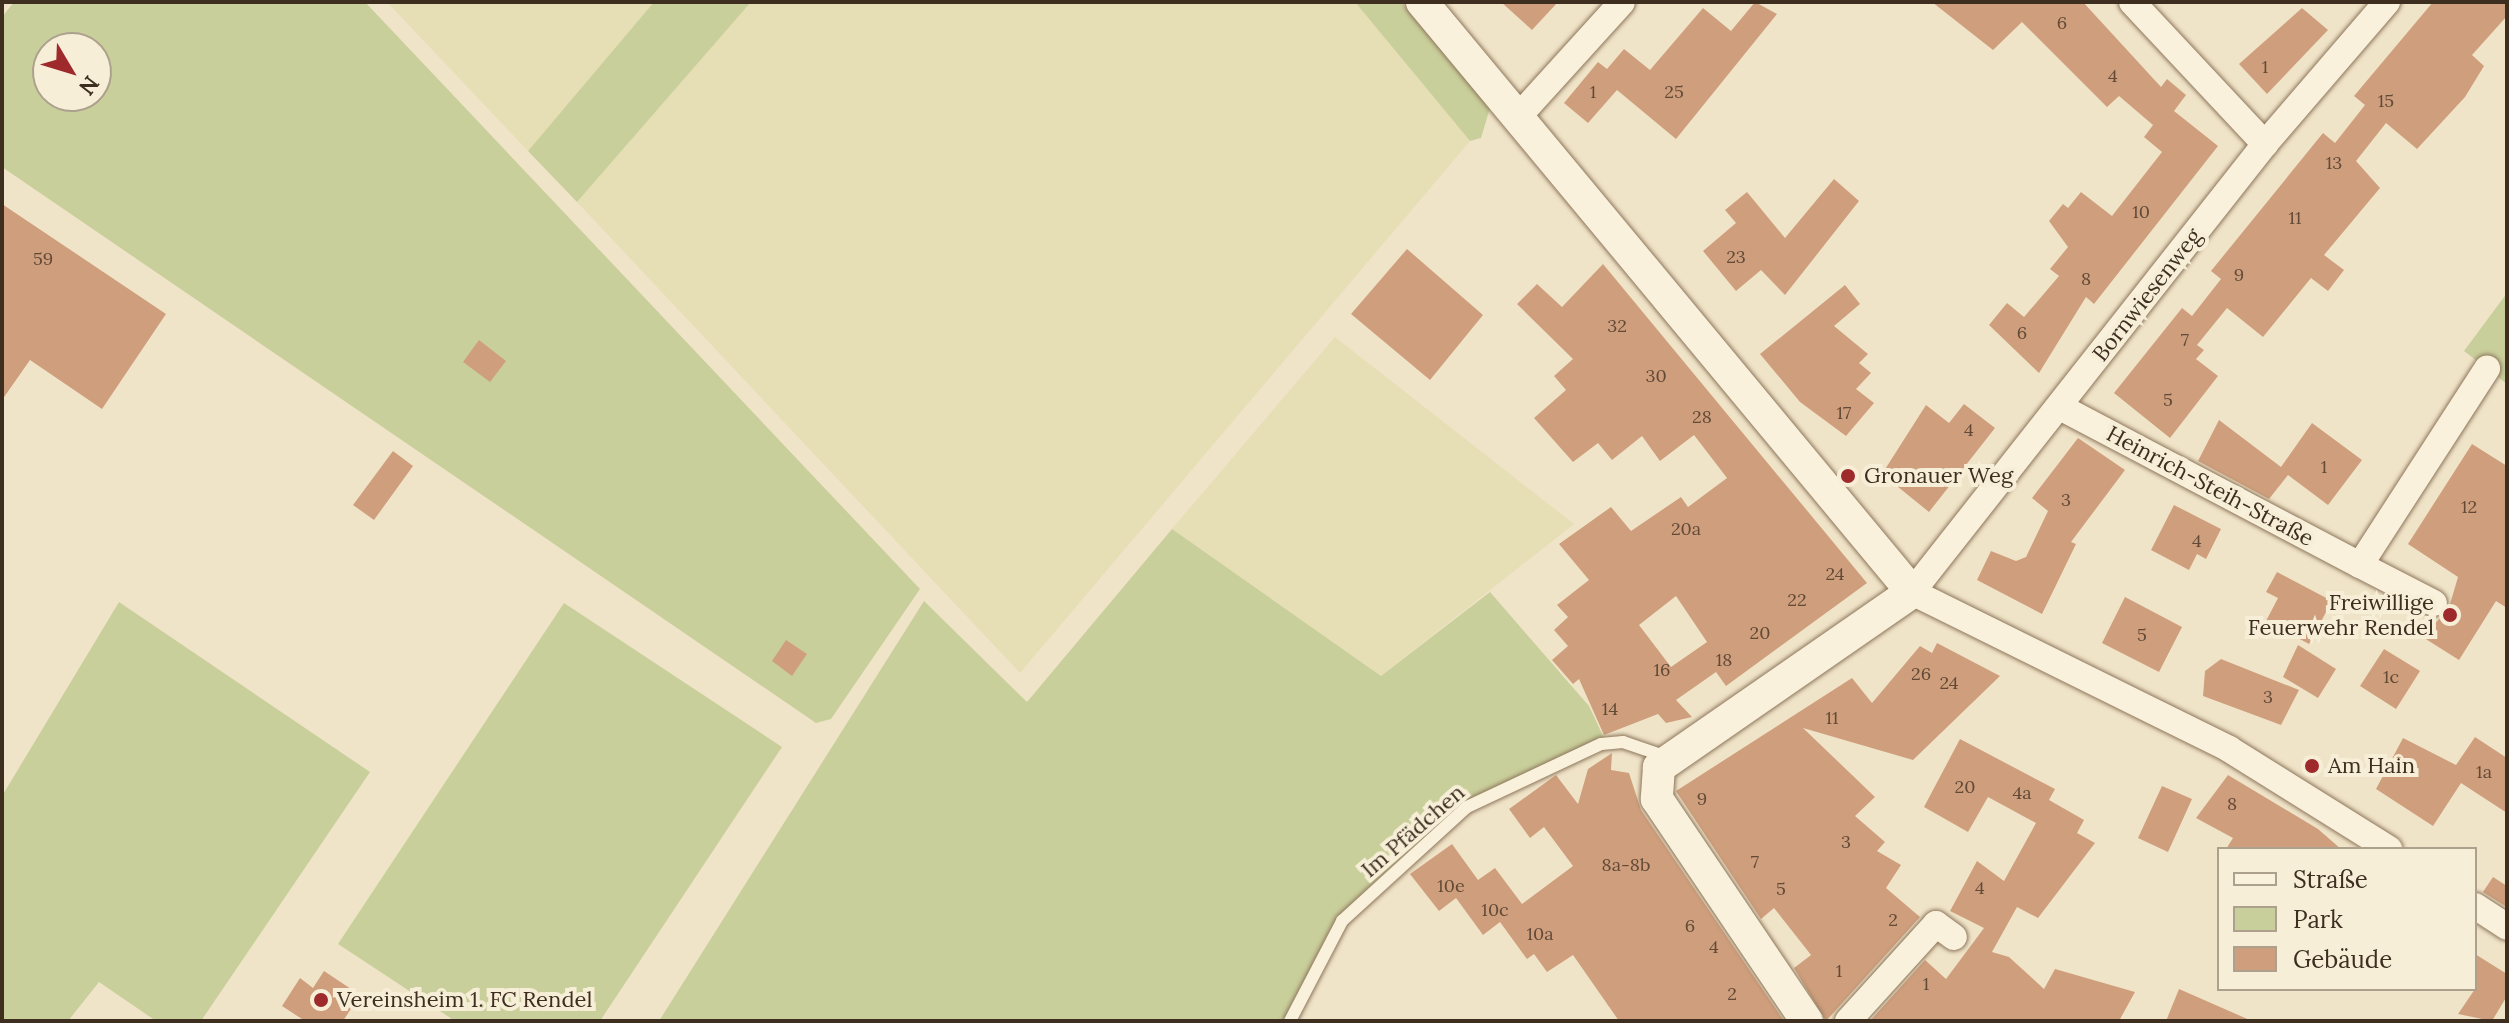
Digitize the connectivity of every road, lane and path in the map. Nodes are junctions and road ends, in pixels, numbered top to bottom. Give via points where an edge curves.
1 (1422, 2) edge
2 (1622, 2) edge
3 (2132, 2) edge
4 (2387, 2) edge
5 (1517, 118) junction
6 (2265, 144) junction
7 (2487, 369) dead end
8 (2060, 407) junction
9 (2360, 565) junction
10 (1912, 592) junction
11 (2434, 603) dead end
12 (1667, 757) junction
13 (2386, 847) edge
14 (2477, 907) edge
15 (2507, 927) edge
16 (1954, 937) dead end
17 (1290, 1021) edge
18 (1807, 1021) edge
19 (1848, 1021) edge

1 - 5 street
2 - 5 street
3 - 6 street
4 - 6 street, Bornwiesenweg
5 - 10 street
6 - 8 street, Bornwiesenweg
7 - 9 street
8 - 9 street, Heinrich-Steih-Straße
8 - 10 street, Bornwiesenweg
9 - 11 street, Heinrich-Steih-Straße
10 - 12 street
10 - 13 street via 2229,749
12 - 17 lane, Im Pfädchen via 1623,742 1601,744 1467,807 1342,921
12 - 18 street via 1657,799
14 - 15 street
16 - 19 street via 1936,924

